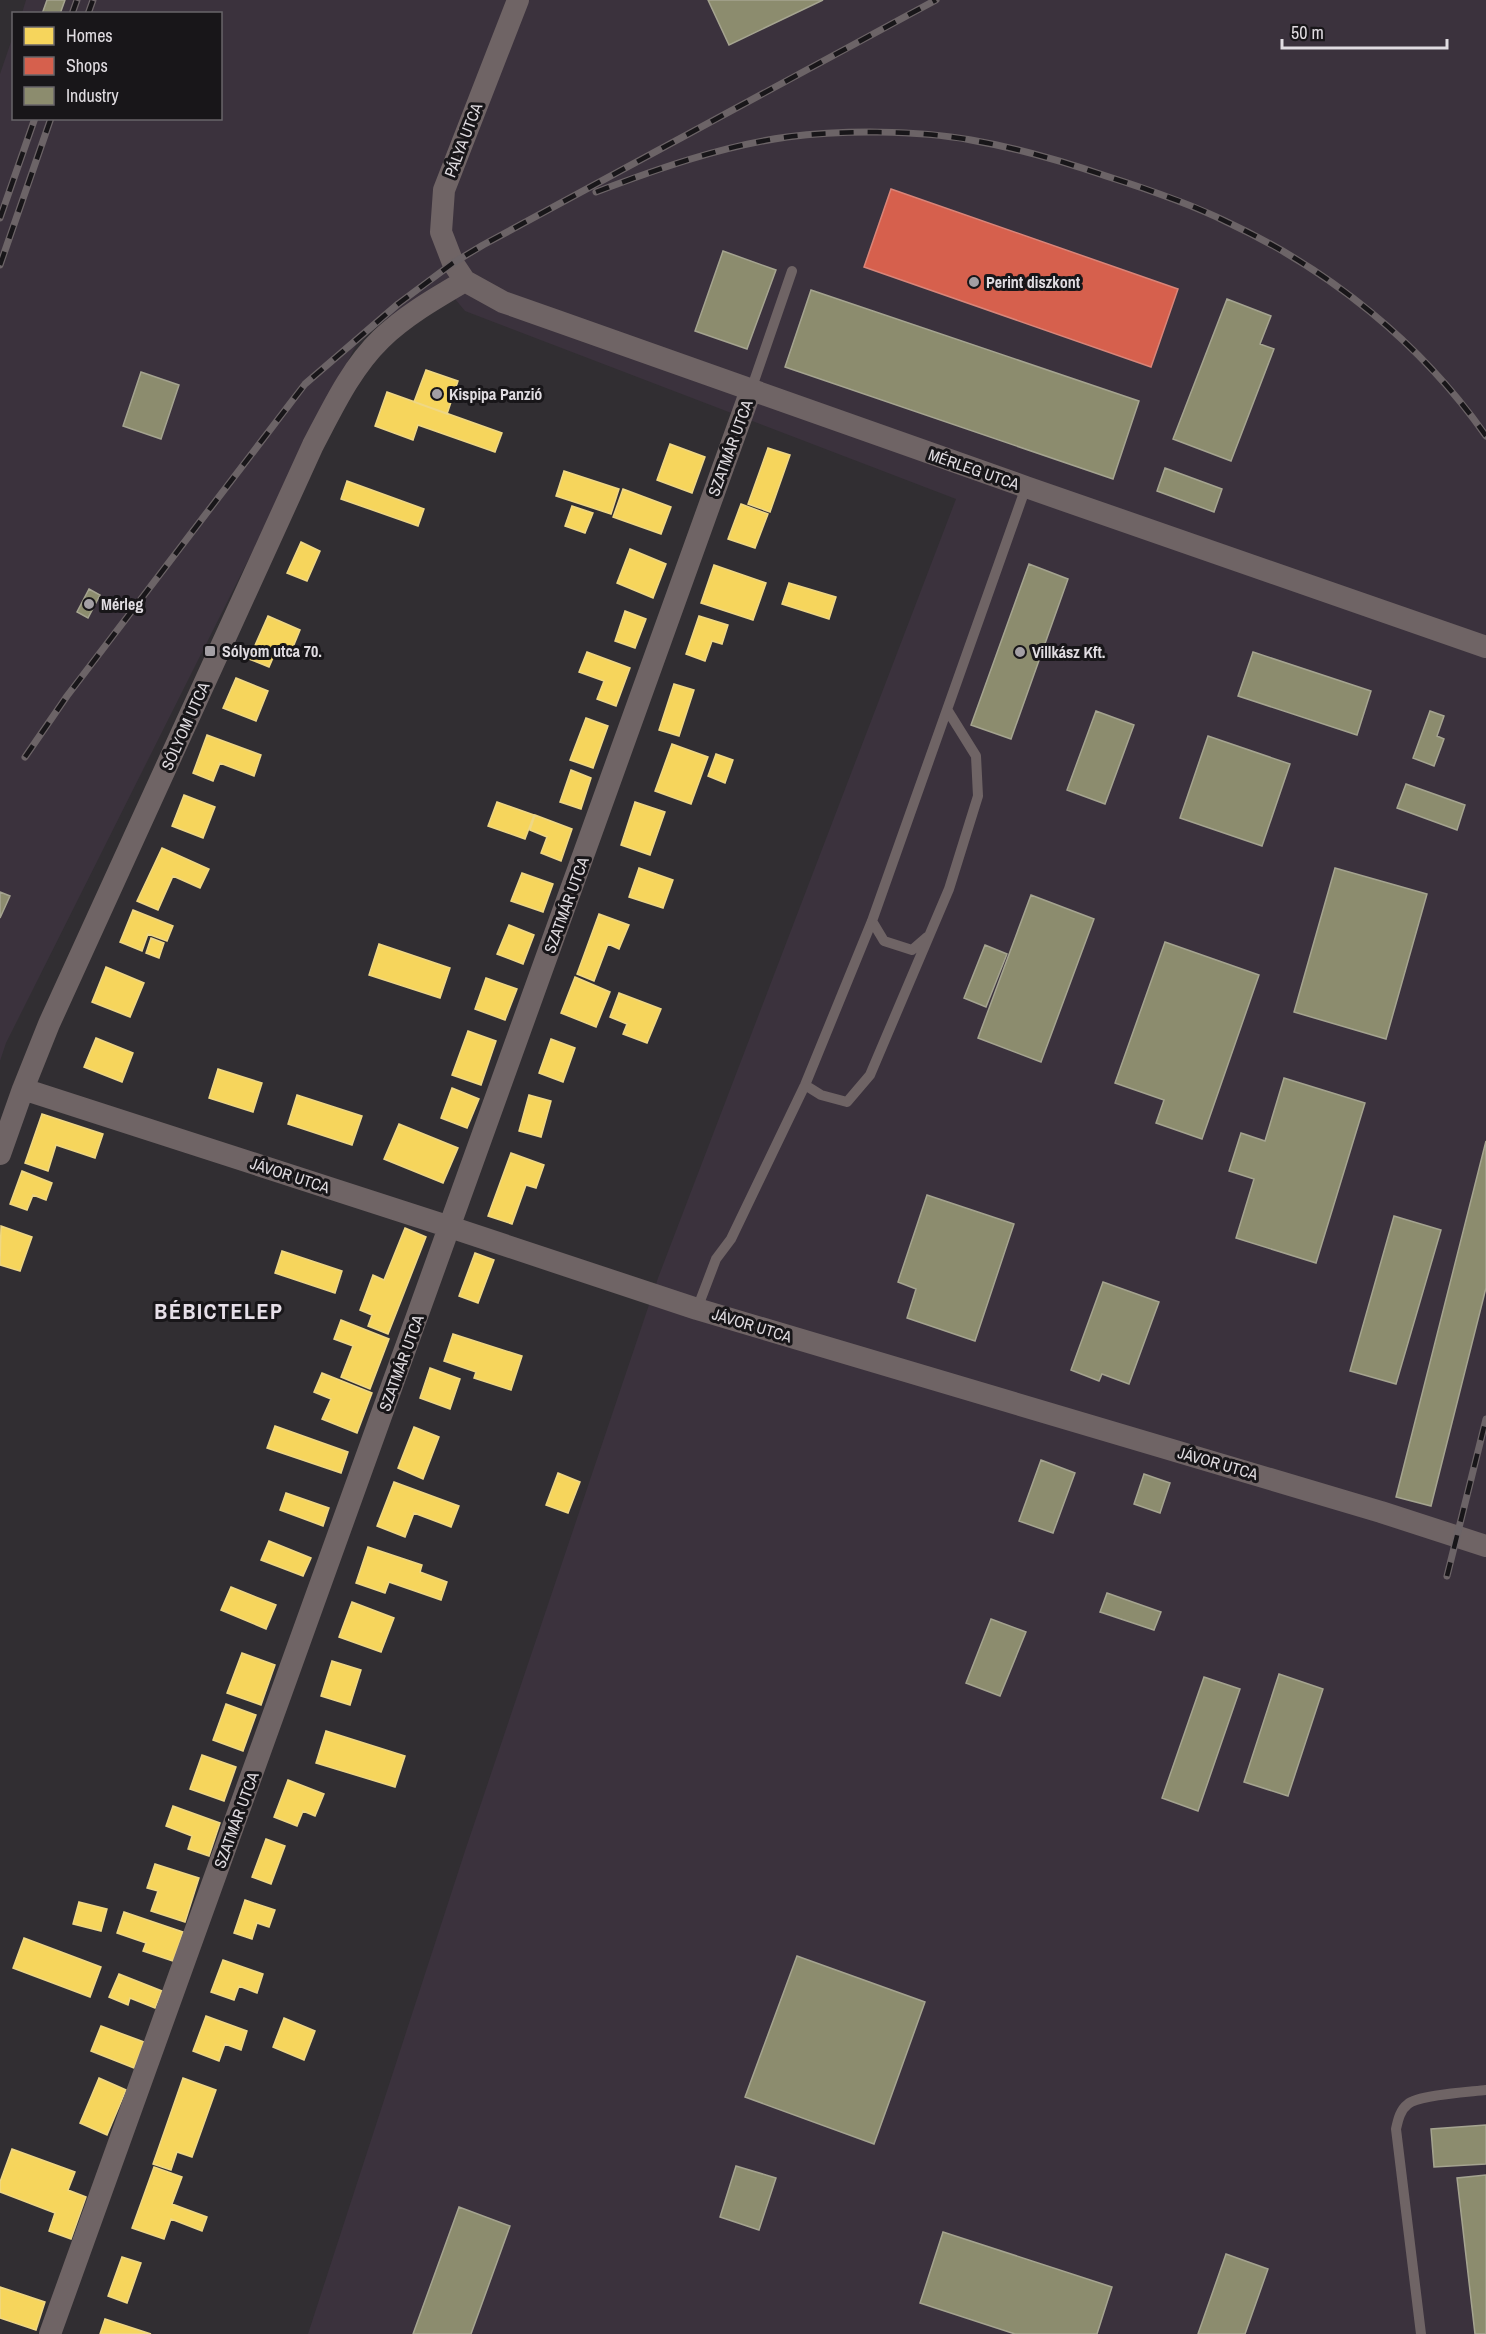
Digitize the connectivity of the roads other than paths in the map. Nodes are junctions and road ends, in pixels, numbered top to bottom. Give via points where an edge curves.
1 (518, 0) edge
2 (792, 271) dead end
3 (465, 281) junction
4 (750, 390) junction
5 (1026, 487) junction
6 (1486, 646) edge
7 (948, 711) junction
8 (872, 921) junction
9 (929, 936) junction
10 (805, 1085) junction
11 (23, 1089) junction
12 (0, 1154) edge
13 (450, 1227) junction
14 (697, 1309) junction
15 (1486, 1546) edge
16 (1486, 2090) edge
17 (50, 2334) edge
18 (1421, 2334) edge

1 - 3 street, PÁLYA UTCA via 444,190 441,232
2 - 4 lane
3 - 4 street, MÉRLEG UTCA via 503,302
3 - 11 street, SÓLYOM UTCA via 379,340 333,407 49,1024
4 - 5 street, MÉRLEG UTCA
4 - 13 street, SZATMÁR UTCA
5 - 6 street, MÉRLEG UTCA
5 - 7 lane
7 - 8 lane
7 - 9 lane via 976,756 978,796 949,889
8 - 9 lane via 884,941 912,950
8 - 10 lane
9 - 10 lane via 870,1075 847,1102 821,1095
10 - 14 lane via 731,1239 716,1259
11 - 12 street, SÓLYOM UTCA
11 - 13 street, JÁVOR UTCA
13 - 14 street, JÁVOR UTCA
13 - 17 street, SZATMÁR UTCA
14 - 15 street, JÁVOR UTCA
16 - 18 lane via 1409,2103 1397,2122

